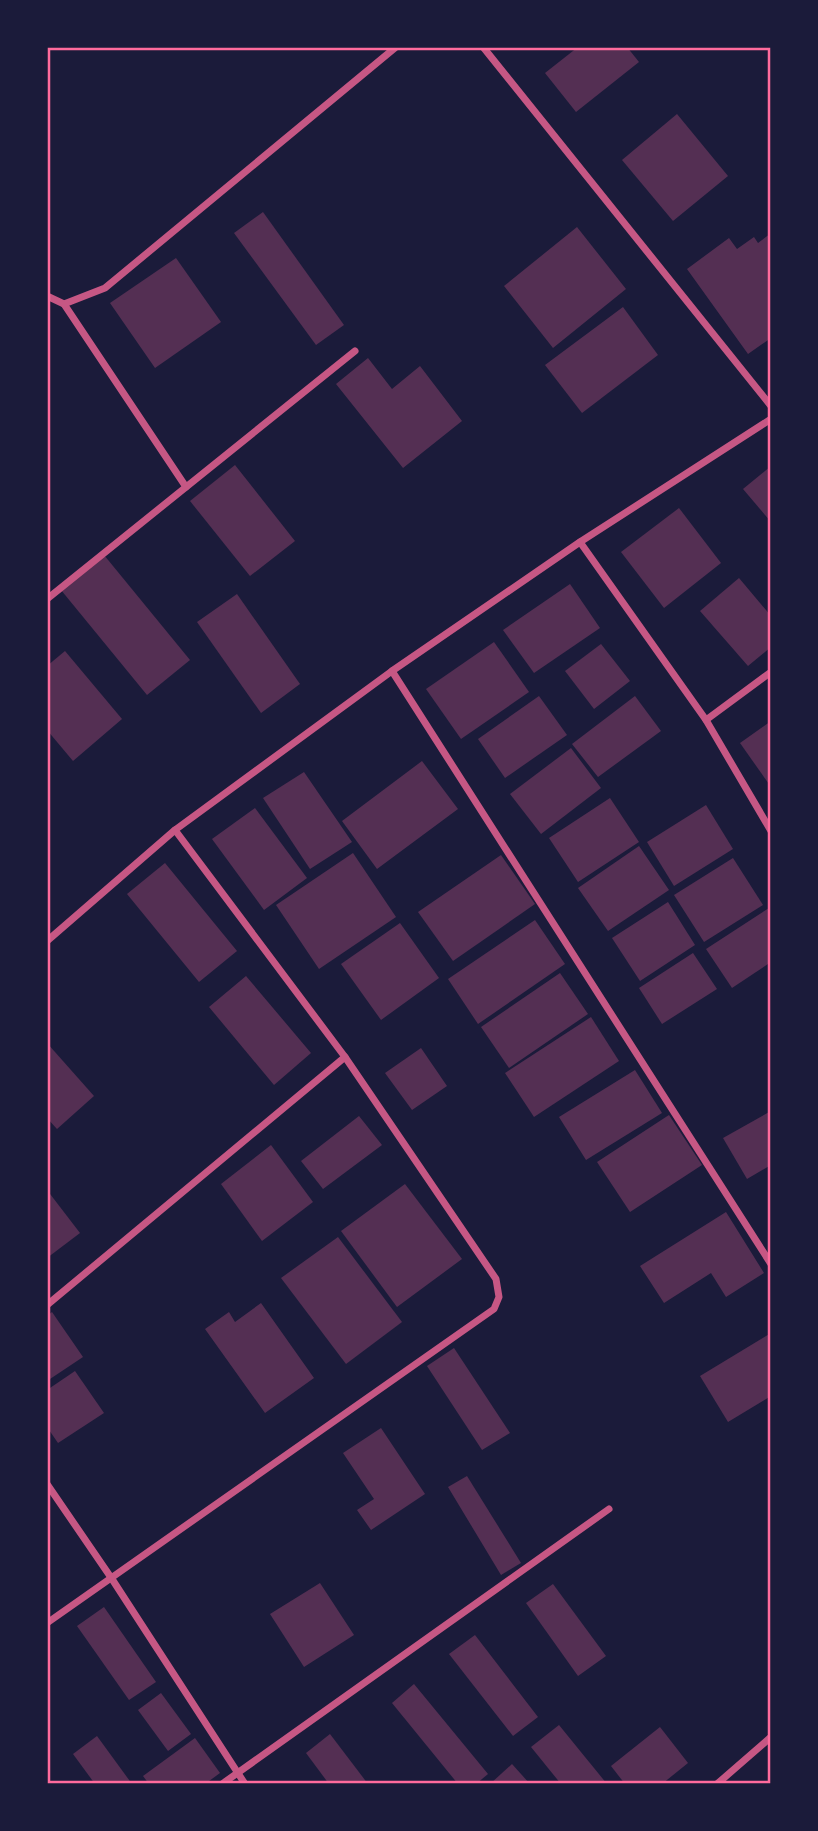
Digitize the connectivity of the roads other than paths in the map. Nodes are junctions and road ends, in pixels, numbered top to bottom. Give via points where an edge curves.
1 (396, 47) edge
2 (483, 47) edge
3 (47, 296) edge
4 (64, 304) junction
5 (355, 351) dead end
6 (771, 406) edge
7 (771, 419) edge
8 (186, 486) junction
9 (580, 542) junction
10 (47, 599) edge
11 (392, 671) junction
12 (771, 672) edge
13 (706, 720) junction
14 (175, 830) junction
15 (771, 831) edge
16 (47, 941) edge
17 (345, 1057) junction
18 (771, 1264) edge
19 (47, 1305) edge
20 (47, 1484) edge
21 (609, 1509) dead end
22 (112, 1578) junction
23 (47, 1623) edge
24 (771, 1737) edge
25 (236, 1772) junction
26 (222, 1784) edge
27 (246, 1784) edge
28 (717, 1784) edge

1 - 4 street via 105,288
2 - 6 street
3 - 4 street
4 - 8 street
5 - 8 street
7 - 9 street
8 - 10 street
9 - 11 street
9 - 13 street
11 - 14 street
11 - 18 street
12 - 13 street
13 - 15 street
14 - 16 street
14 - 17 street
17 - 19 street
17 - 22 street via 496,1279 499,1297 494,1308
20 - 22 street
21 - 25 street
22 - 23 street
22 - 25 street
24 - 28 street
25 - 26 street
25 - 27 street

